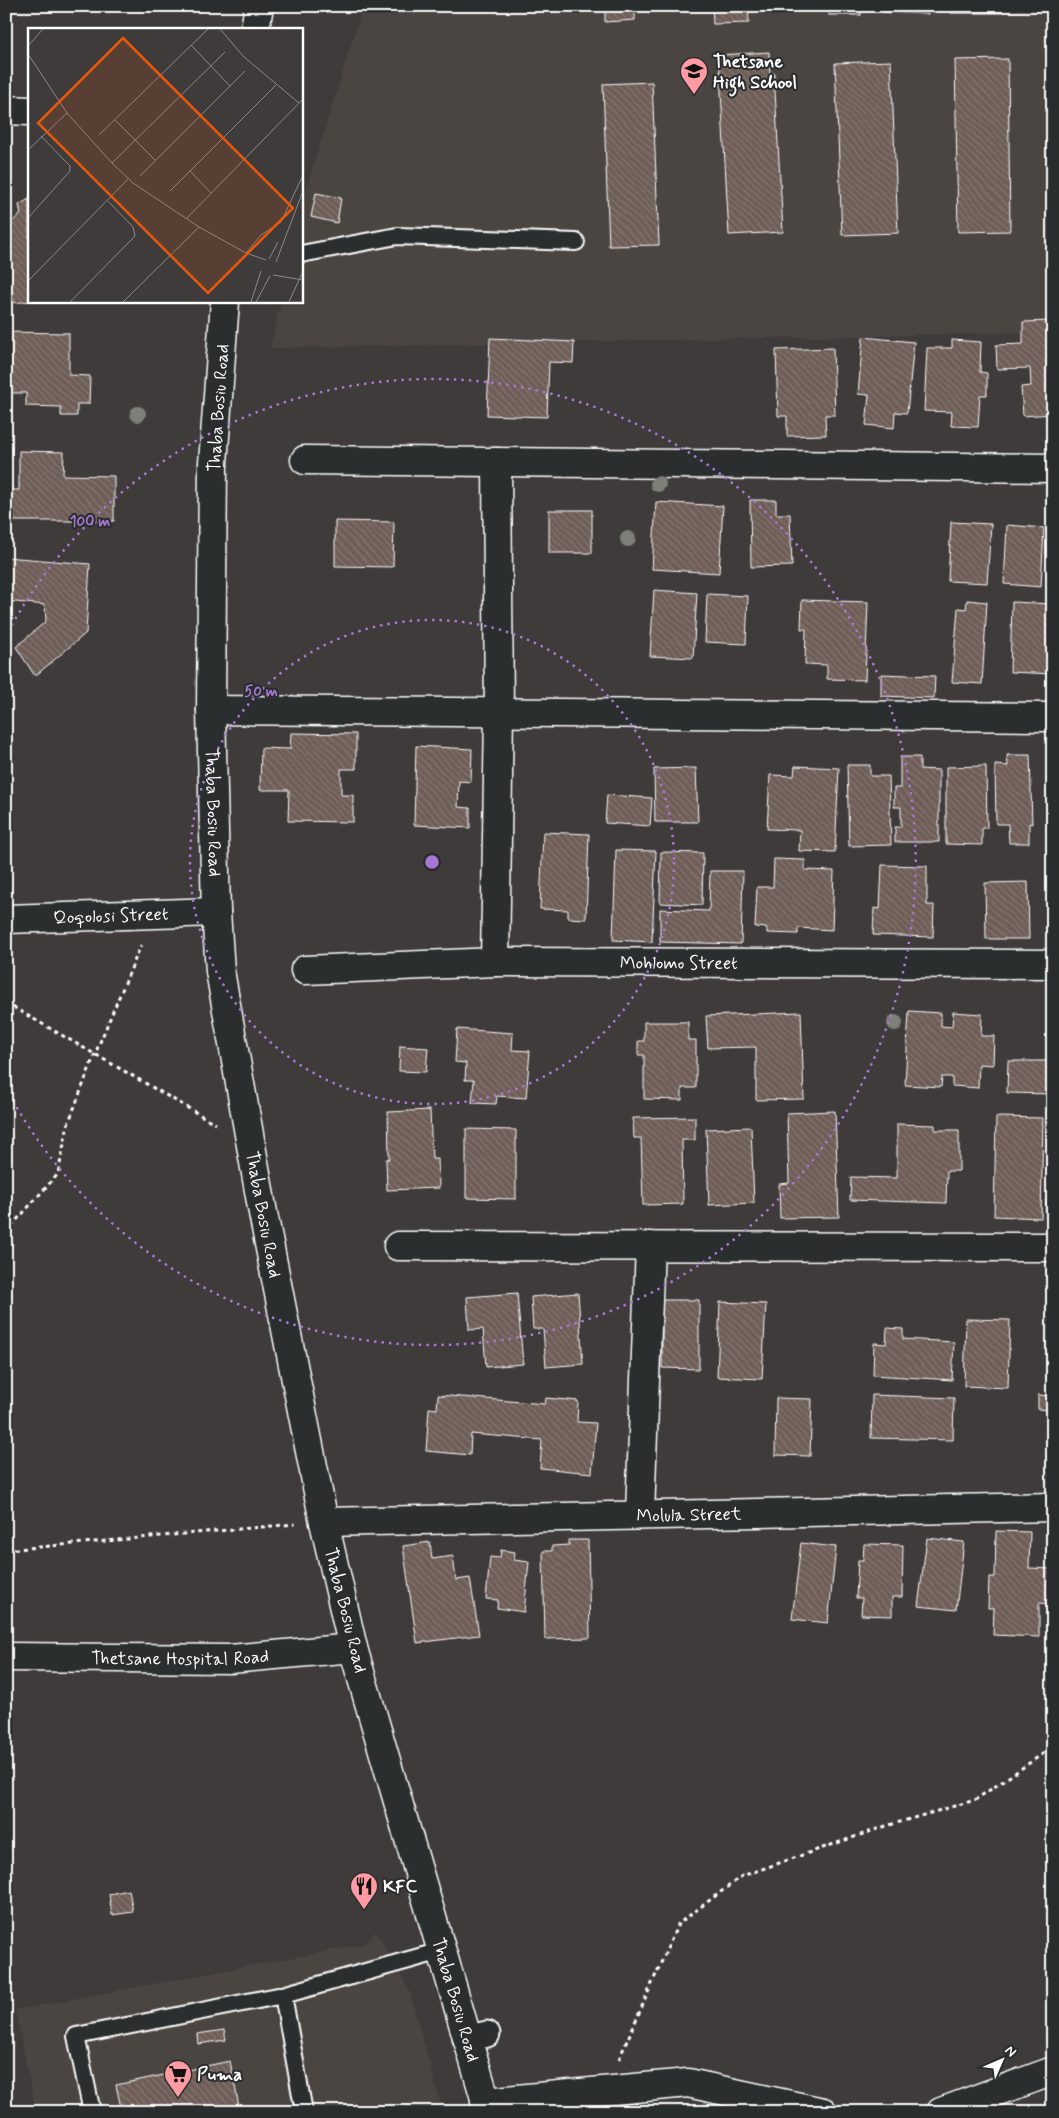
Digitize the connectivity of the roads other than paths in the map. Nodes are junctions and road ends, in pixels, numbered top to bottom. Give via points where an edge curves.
1 (259, 6) edge
2 (255, 28) edge
3 (6, 110) edge
4 (28, 111) edge
5 (576, 242) dead end
6 (302, 254) edge
7 (225, 302) edge
8 (305, 460) dead end
9 (497, 462) junction
10 (1053, 468) edge
11 (211, 710) junction
12 (499, 712) junction
13 (1053, 716) edge
14 (216, 912) junction
15 (6, 919) edge
16 (496, 962) junction
17 (1053, 964) edge
18 (305, 970) dead end
19 (398, 1246) dead end
20 (650, 1246) junction
21 (1053, 1248) edge
22 (1053, 1506) edge
23 (640, 1514) junction
24 (324, 1522) junction
25 (353, 1648) junction
26 (6, 1657) edge
27 (441, 1951) junction
28 (283, 1995) junction
29 (1053, 2071) edge
30 (486, 2108) edge
31 (92, 2112) edge
32 (304, 2112) edge
33 (824, 2112) edge
34 (941, 2112) edge

1 - 2 street
3 - 4 street
5 - 6 lane via 397,236
7 - 11 street, Thaba Bosiu Road via 213,463
8 - 9 street
9 - 10 street
9 - 12 street
11 - 12 street
11 - 14 street, Thaba Bosiu Road
12 - 13 street
12 - 16 street
14 - 15 street, Qoqolosi Street
14 - 24 street, Thaba Bosiu Road via 220,970
16 - 17 street, Mohlomo Street
16 - 18 street, Mohlomo Street
19 - 20 street
20 - 21 street
20 - 23 street
22 - 23 street, Molula Street
23 - 24 street, Molula Street
24 - 25 street, Thaba Bosiu Road
25 - 26 street, Thetsane Hospital Road via 230,1659
25 - 27 street, Thaba Bosiu Road
27 - 28 lane
27 - 30 street, Thaba Bosiu Road via 477,2036
28 - 31 lane via 76,2036
28 - 32 lane
29 - 34 street
30 - 33 street via 688,2083

